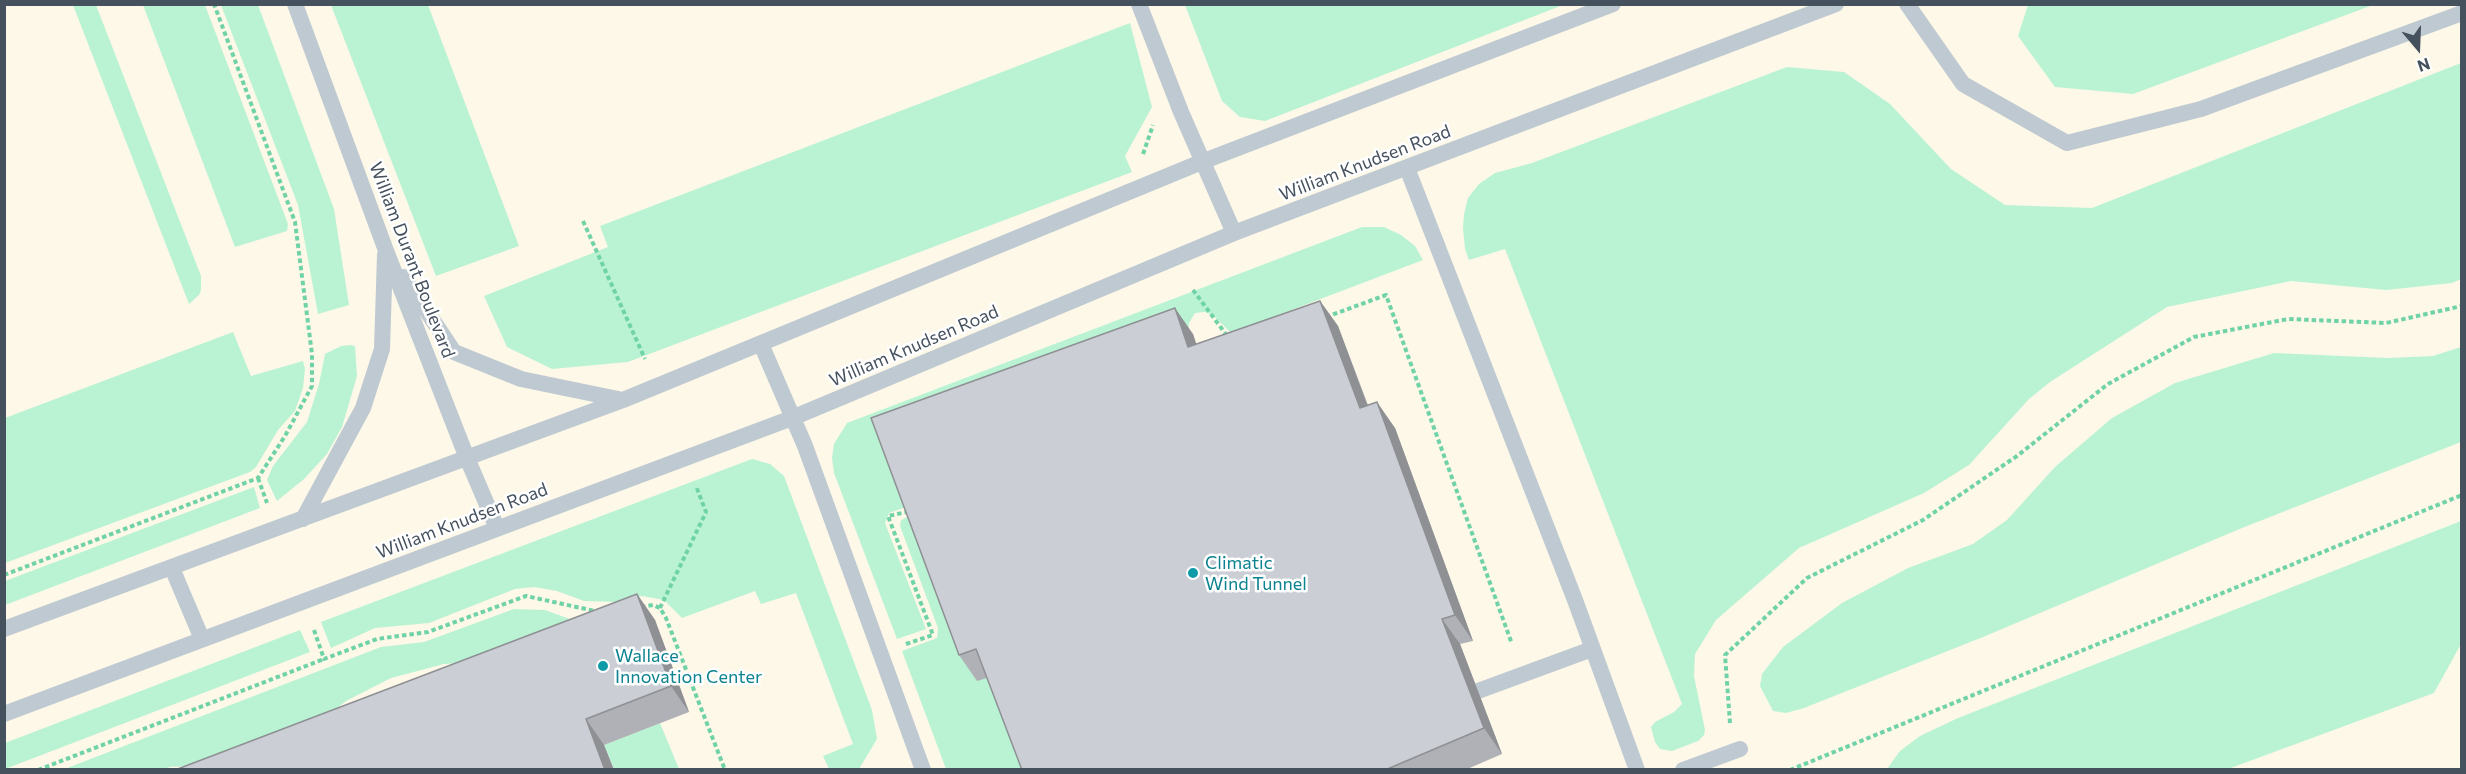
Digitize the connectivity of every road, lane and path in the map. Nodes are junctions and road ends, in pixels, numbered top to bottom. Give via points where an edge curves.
1 (214, 4) edge
2 (295, 4) edge
3 (1139, 4) edge
4 (1613, 4) edge
5 (1836, 4) edge
6 (1907, 4) edge
7 (2462, 13) edge
8 (1204, 161) junction
9 (1407, 168) junction
10 (583, 221) dead end
11 (1234, 233) junction
12 (385, 248) junction
13 (1193, 290) dead end
14 (2462, 306) edge
15 (1321, 318) edge
16 (1230, 342) edge
17 (761, 344) junction
18 (649, 368) dead end
19 (623, 400) junction
20 (792, 418) junction
21 (467, 458) junction
22 (258, 478) junction
23 (694, 481) dead end
24 (2462, 495) edge
25 (268, 504) dead end
26 (907, 512) edge
27 (303, 519) junction
28 (497, 528) junction
29 (172, 568) junction
30 (4, 575) edge
31 (660, 608) junction
32 (634, 609) edge
33 (600, 612) edge
34 (4, 629) edge
35 (314, 630) dead end
36 (202, 639) junction
37 (1512, 644) dead end
38 (1592, 649) junction
39 (879, 652) junction
40 (324, 659) junction
41 (1478, 691) dead end
42 (4, 714) edge
43 (1740, 749) joint
44 (38, 770) edge
45 (725, 770) edge
46 (923, 770) edge
47 (1637, 770) edge
48 (1683, 770) edge
49 (1790, 770) edge

1 - 22 path via 295,222 312,354 312,386
2 - 12 lane, William Durant Boulevard
3 - 8 lane
4 - 8 lane
5 - 9 lane, William Knudsen Road
6 - 7 lane via 1963,84 2067,143 2201,109
8 - 11 lane
8 - 17 lane
9 - 11 lane, William Knudsen Road
9 - 38 lane
10 - 18 path
11 - 20 lane, William Knudsen Road
12 - 19 lane via 454,352 521,379
12 - 21 lane, William Durant Boulevard
12 - 27 lane via 382,349 363,408
13 - 16 path
14 - 43 path via 2386,323 2289,319 2194,337 2108,384 2017,456 1923,519 1807,578 1725,655 1731,726
15 - 37 path via 1386,296
17 - 19 lane
17 - 20 lane
19 - 21 lane
20 - 28 lane, William Knudsen Road
20 - 39 lane
21 - 27 lane
21 - 28 lane, William Durant Boulevard
22 - 25 path
22 - 30 path
23 - 31 path via 706,512
24 - 49 path
26 - 39 path via 888,516 933,635
27 - 29 lane
28 - 36 lane, William Knudsen Road
29 - 34 lane
29 - 36 lane
31 - 32 path via 653,605
31 - 45 path
33 - 40 path via 526,596 428,632 377,639
35 - 40 path
36 - 42 lane, William Knudsen Road
38 - 41 lane
38 - 47 lane
39 - 46 lane
40 - 44 path
43 - 48 lane

